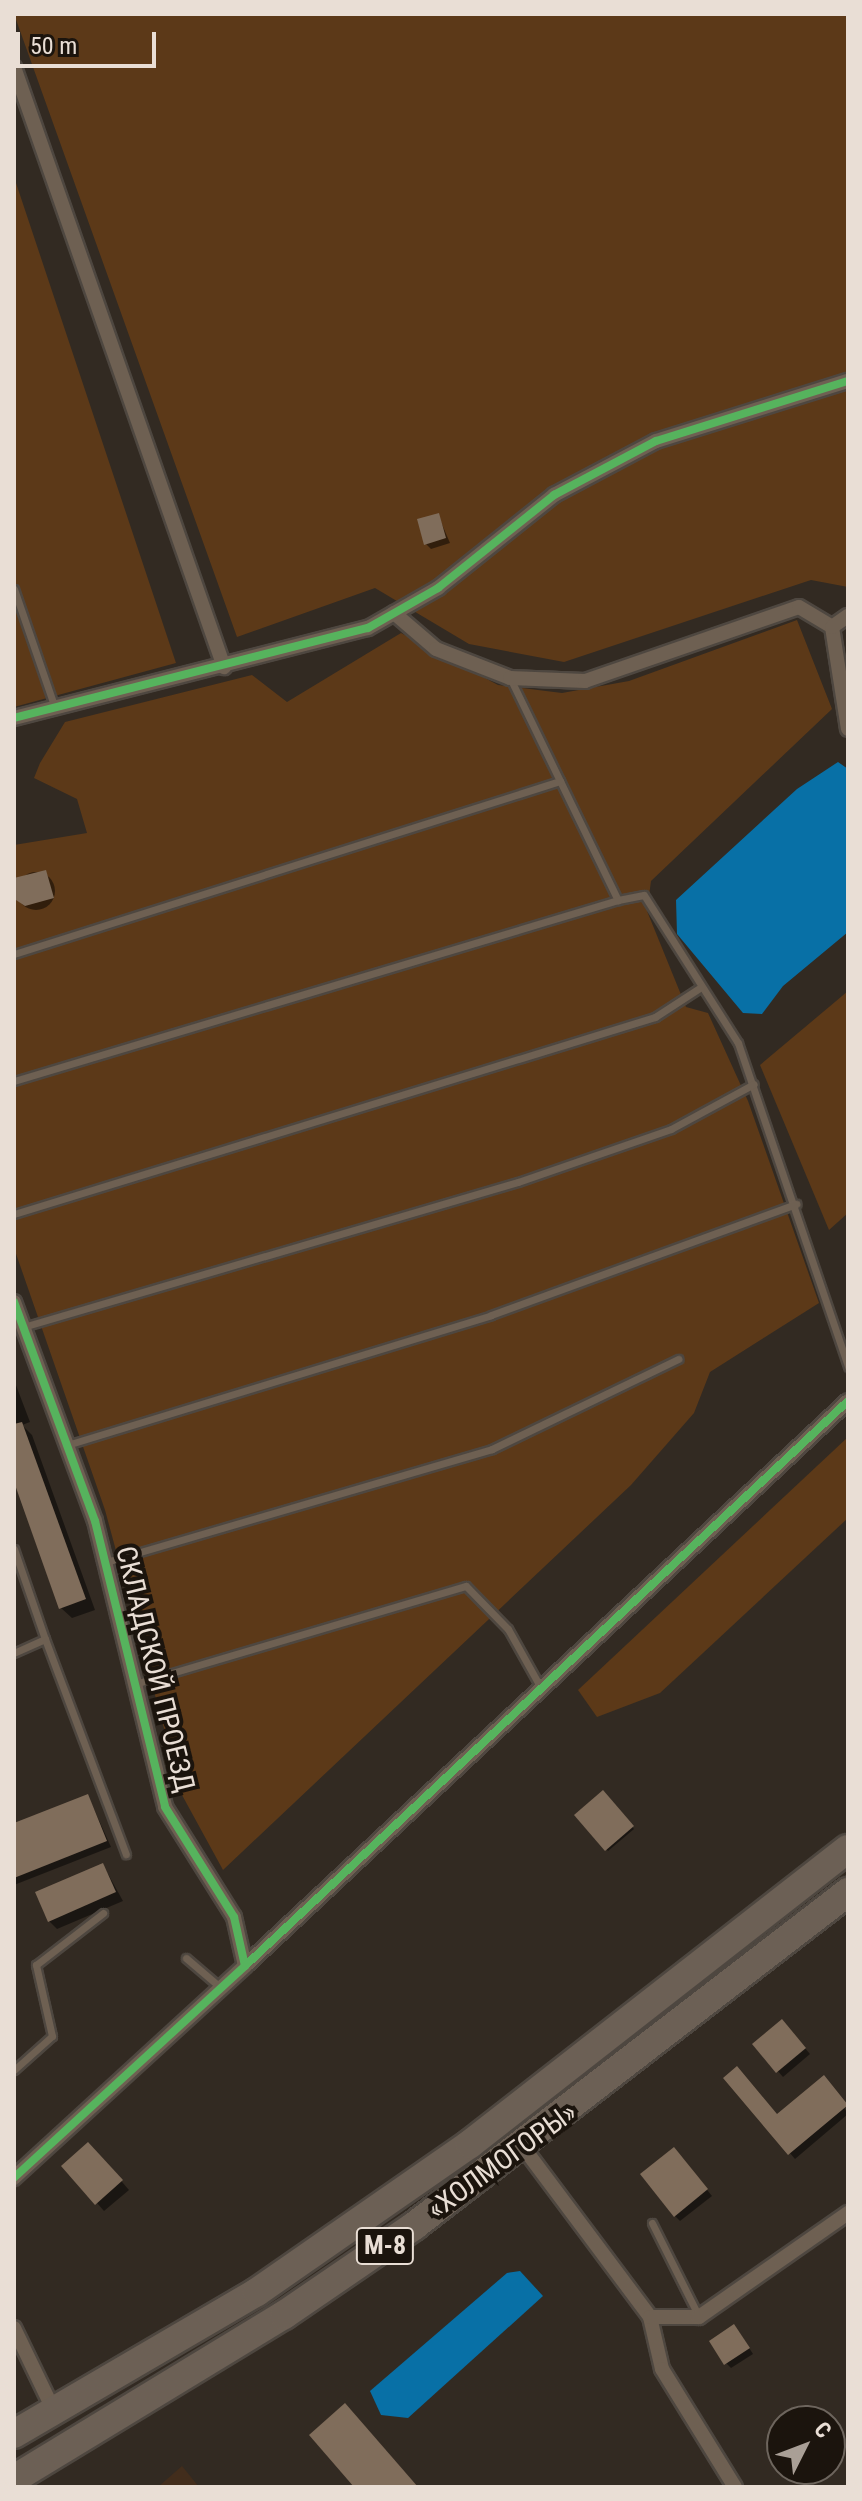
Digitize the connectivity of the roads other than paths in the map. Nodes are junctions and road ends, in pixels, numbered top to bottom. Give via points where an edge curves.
1 (14, 67) edge
2 (847, 384) edge
3 (14, 589) edge
4 (394, 613) junction
5 (848, 616) edge
6 (832, 627) junction
7 (224, 667) junction
8 (510, 678) junction
9 (55, 708) junction
10 (14, 718) edge
11 (848, 729) edge
12 (560, 781) junction
13 (618, 900) junction
14 (14, 954) edge
15 (701, 987) junction
16 (14, 1081) edge
17 (754, 1084) junction
18 (796, 1204) junction
19 (14, 1214) edge
20 (14, 1302) edge
21 (23, 1327) junction
22 (678, 1359) dead end
23 (848, 1367) edge
24 (848, 1401) edge
25 (67, 1445) junction
26 (14, 1549) edge
27 (106, 1562) junction
28 (45, 1639) junction
29 (14, 1653) edge
30 (138, 1683) junction
31 (541, 1689) junction
32 (848, 1849) edge
33 (126, 1854) dead end
34 (848, 1892) edge
35 (103, 1913) dead end
36 (186, 1958) dead end
37 (245, 1966) junction
38 (221, 1988) junction
39 (14, 2070) edge
40 (523, 2147) junction
41 (14, 2178) edge
42 (848, 2213) edge
43 (652, 2223) dead end
44 (650, 2317) junction
45 (699, 2317) junction
46 (14, 2328) edge
47 (54, 2411) junction
48 (14, 2434) edge
49 (14, 2479) edge
50 (735, 2487) edge

1 - 7 street
2 - 4 street via 656,441 554,495 438,588
3 - 9 lane
4 - 7 street via 368,628
4 - 8 street via 436,649
5 - 6 street
6 - 8 street via 799,607 585,681
6 - 11 street
7 - 9 street
8 - 12 lane
9 - 10 street
12 - 13 lane
12 - 14 lane
13 - 15 lane via 644,895
13 - 16 lane
15 - 17 lane via 738,1043
15 - 19 lane via 655,1017
17 - 18 lane
17 - 21 lane via 671,1129 504,1186
18 - 23 lane
18 - 25 lane via 491,1315
20 - 21 street, СКЛАДСКОЙ ПРОЕЗД
21 - 25 street, СКЛАДСКОЙ ПРОЕЗД
22 - 27 lane via 492,1449
24 - 31 street
25 - 27 street, СКЛАДСКОЙ ПРОЕЗД
26 - 28 lane
27 - 30 street, СКЛАДСКОЙ ПРОЕЗД
28 - 29 lane
28 - 33 lane
30 - 31 lane via 466,1586 508,1629
30 - 37 street, СКЛАДСКОЙ ПРОЕЗД via 165,1807 234,1917
31 - 37 street
32 - 47 highway, «ХОЛМОГОРЫ» / М-8 via 458,2153 257,2292
34 - 40 highway, «ХОЛМОГОРЫ» / М-8
35 - 39 lane via 36,1965 52,2036
36 - 38 lane
37 - 38 street
38 - 41 street
40 - 44 street
40 - 49 highway, «ХОЛМОГОРЫ» / М-8 via 284,2315
42 - 45 street
43 - 45 lane
44 - 45 street
44 - 50 street via 662,2369
46 - 47 street
47 - 48 highway, «ХОЛМОГОРЫ» / М-8

